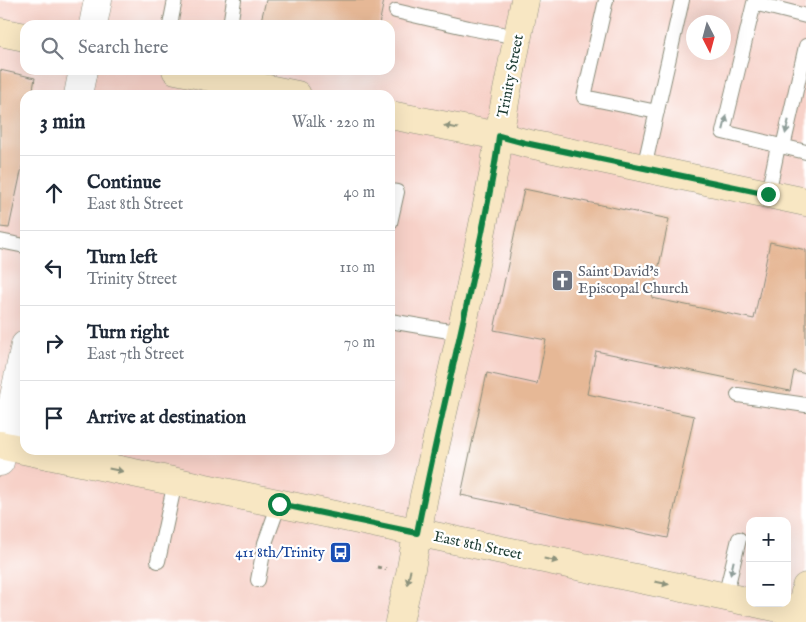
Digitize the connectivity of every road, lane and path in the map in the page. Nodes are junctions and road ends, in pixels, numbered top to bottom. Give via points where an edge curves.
1 (98, 0) edge
2 (175, 0) edge
3 (234, 0) edge
4 (525, 0) edge
5 (606, 0) edge
6 (682, 0) edge
7 (396, 11) dead end
8 (806, 16) edge
9 (94, 20) edge
10 (171, 20) edge
11 (231, 20) edge
12 (0, 32) edge
13 (20, 36) edge
14 (518, 37) junction
15 (806, 46) edge
16 (82, 75) edge
17 (223, 75) edge
18 (79, 90) edge
19 (278, 90) edge
20 (657, 112) junction
21 (395, 116) edge
22 (499, 136) junction
23 (781, 146) junction
24 (806, 152) edge
25 (644, 168) junction
26 (768, 194) junction
27 (806, 202) edge
28 (0, 241) edge
29 (20, 245) edge
30 (395, 322) edge
31 (461, 334) junction
32 (20, 367) edge
33 (738, 395) dead end
34 (806, 405) edge
35 (1, 451) edge
36 (20, 454) edge
37 (23, 455) edge
38 (174, 482) junction
39 (279, 504) junction
40 (417, 533) junction
41 (739, 539) dead end
42 (158, 561) dead end
43 (377, 567) dead end
44 (387, 569) dead end
45 (258, 580) dead end
46 (737, 599) edge
47 (787, 607) edge
48 (803, 609) edge
49 (399, 622) edge

1 - 9 street
2 - 10 lane
3 - 11 lane
4 - 14 main road, Trinity Street
5 - 20 lane via 584,97
6 - 20 lane
7 - 14 lane
23 -> 8 lane via 723,132 754,3
12 - 13 main road
14 - 22 main road, Trinity Street
15 -> 23 lane
16 - 18 street
17 - 19 main road
20 - 25 lane
22 -> 21 main road
22 - 25 main road
22 - 31 main road, Trinity Street
23 - 24 lane
23 - 26 lane
25 - 26 main road
26 - 27 main road
28 - 29 lane
30 - 31 lane
31 - 40 main road, Trinity Street
32 - 35 street
33 - 34 lane
35 -> 36 main road, East 8th Street
37 -> 38 main road, East 8th Street
38 - 39 main road, East 8th Street
38 - 42 lane
39 - 40 main road, East 8th Street
39 - 45 lane via 265,543
40 -> 46 main road, East 8th Street
40 -> 49 main road, Trinity Street
41 -> 46 lane
43 - 44 path
47 - 48 main road

